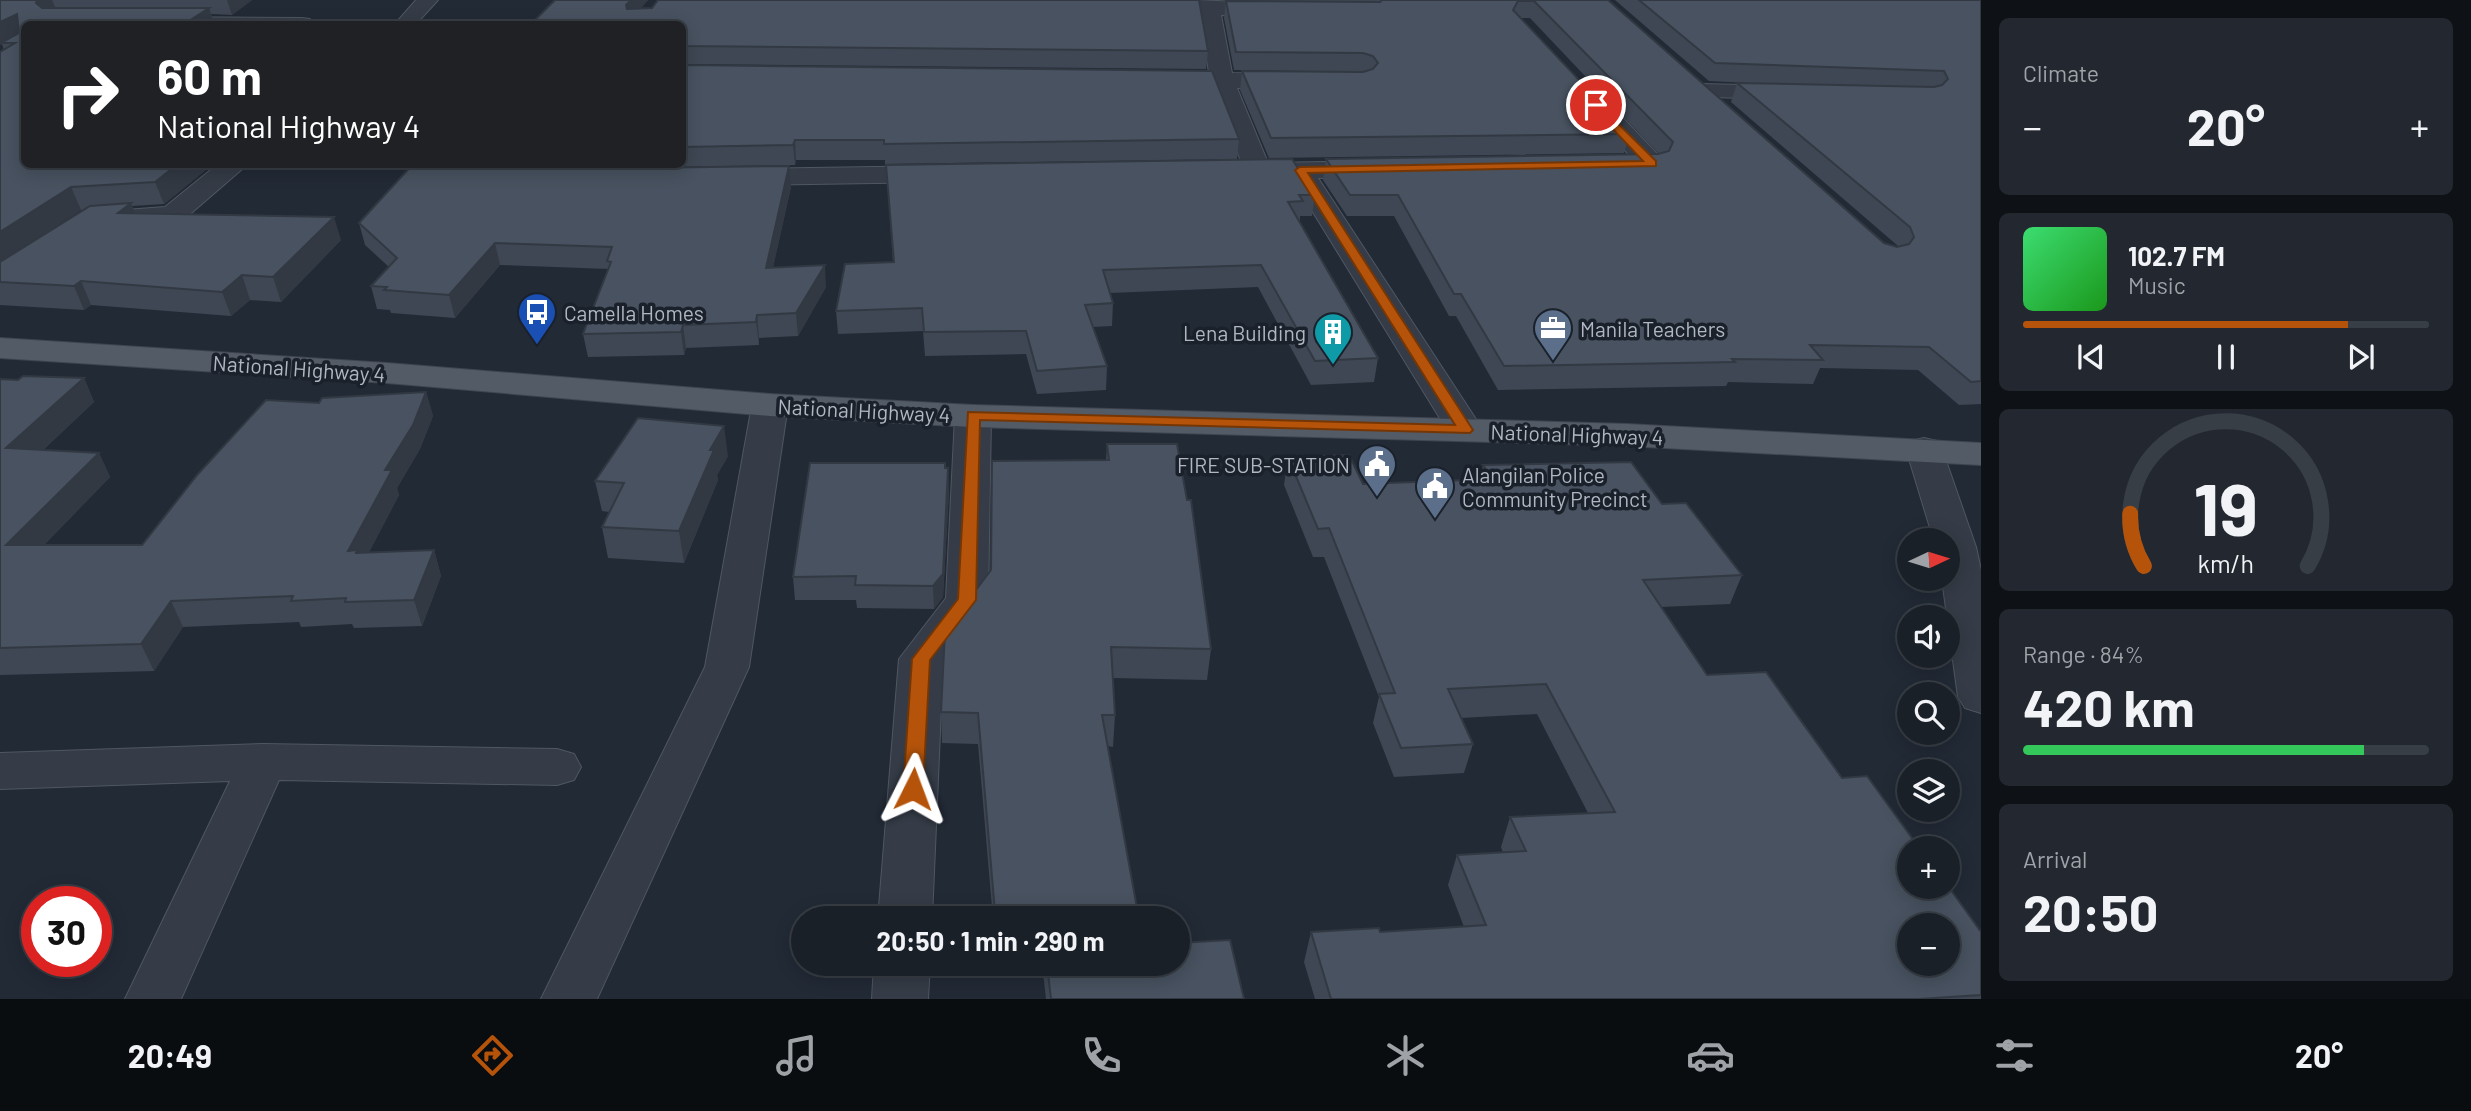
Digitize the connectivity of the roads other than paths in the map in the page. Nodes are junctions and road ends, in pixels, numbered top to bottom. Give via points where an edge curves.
1 (428, 0) edge
2 (1208, 5) edge
3 (1126, 7) edge
4 (1303, 11) edge
5 (408, 21) edge
6 (1680, 72) edge
7 (1139, 80) edge
8 (1222, 81) junction
9 (1319, 81) edge
10 (1577, 85) edge
11 (1700, 90) junction
12 (1807, 93) edge
13 (1731, 118) edge
14 (1584, 165) edge
15 (230, 168) edge
16 (1395, 168) edge
17 (1300, 170) junction
18 (1217, 171) edge
19 (1258, 171) junction
20 (970, 174) edge
21 (708, 177) edge
22 (92, 218) edge
23 (0, 348) edge
24 (770, 405) junction
25 (973, 415) junction
26 (1465, 430) junction
27 (1924, 449) junction
28 (1981, 454) edge
29 (1981, 697) edge
30 (263, 762) junction
31 (557, 767) dead end
32 (0, 771) edge
33 (906, 906) edge
34 (901, 976) edge
35 (153, 999) edge
36 (569, 999) edge
37 (900, 999) edge

1 - 5 street
2 - 3 street
2 - 4 street
2 - 8 street
6 - 11 street
7 - 8 street
8 - 9 street
8 - 19 street
10 - 14 street via 1652,164
11 - 12 street
11 - 13 street
15 - 22 street via 172,215
16 - 17 street
17 - 19 street
17 - 26 street
18 - 19 street
20 - 21 street
23 - 24 main road, National Highway 4 via 387,373
24 - 25 main road, National Highway 4
24 - 36 street via 727,667
25 - 26 main road, National Highway 4
25 - 33 street via 967,600 921,659
26 - 27 main road, National Highway 4
27 - 28 main road, National Highway 4
27 - 29 street via 1956,547
30 - 31 street
30 - 32 street
30 - 35 street
34 - 37 street

